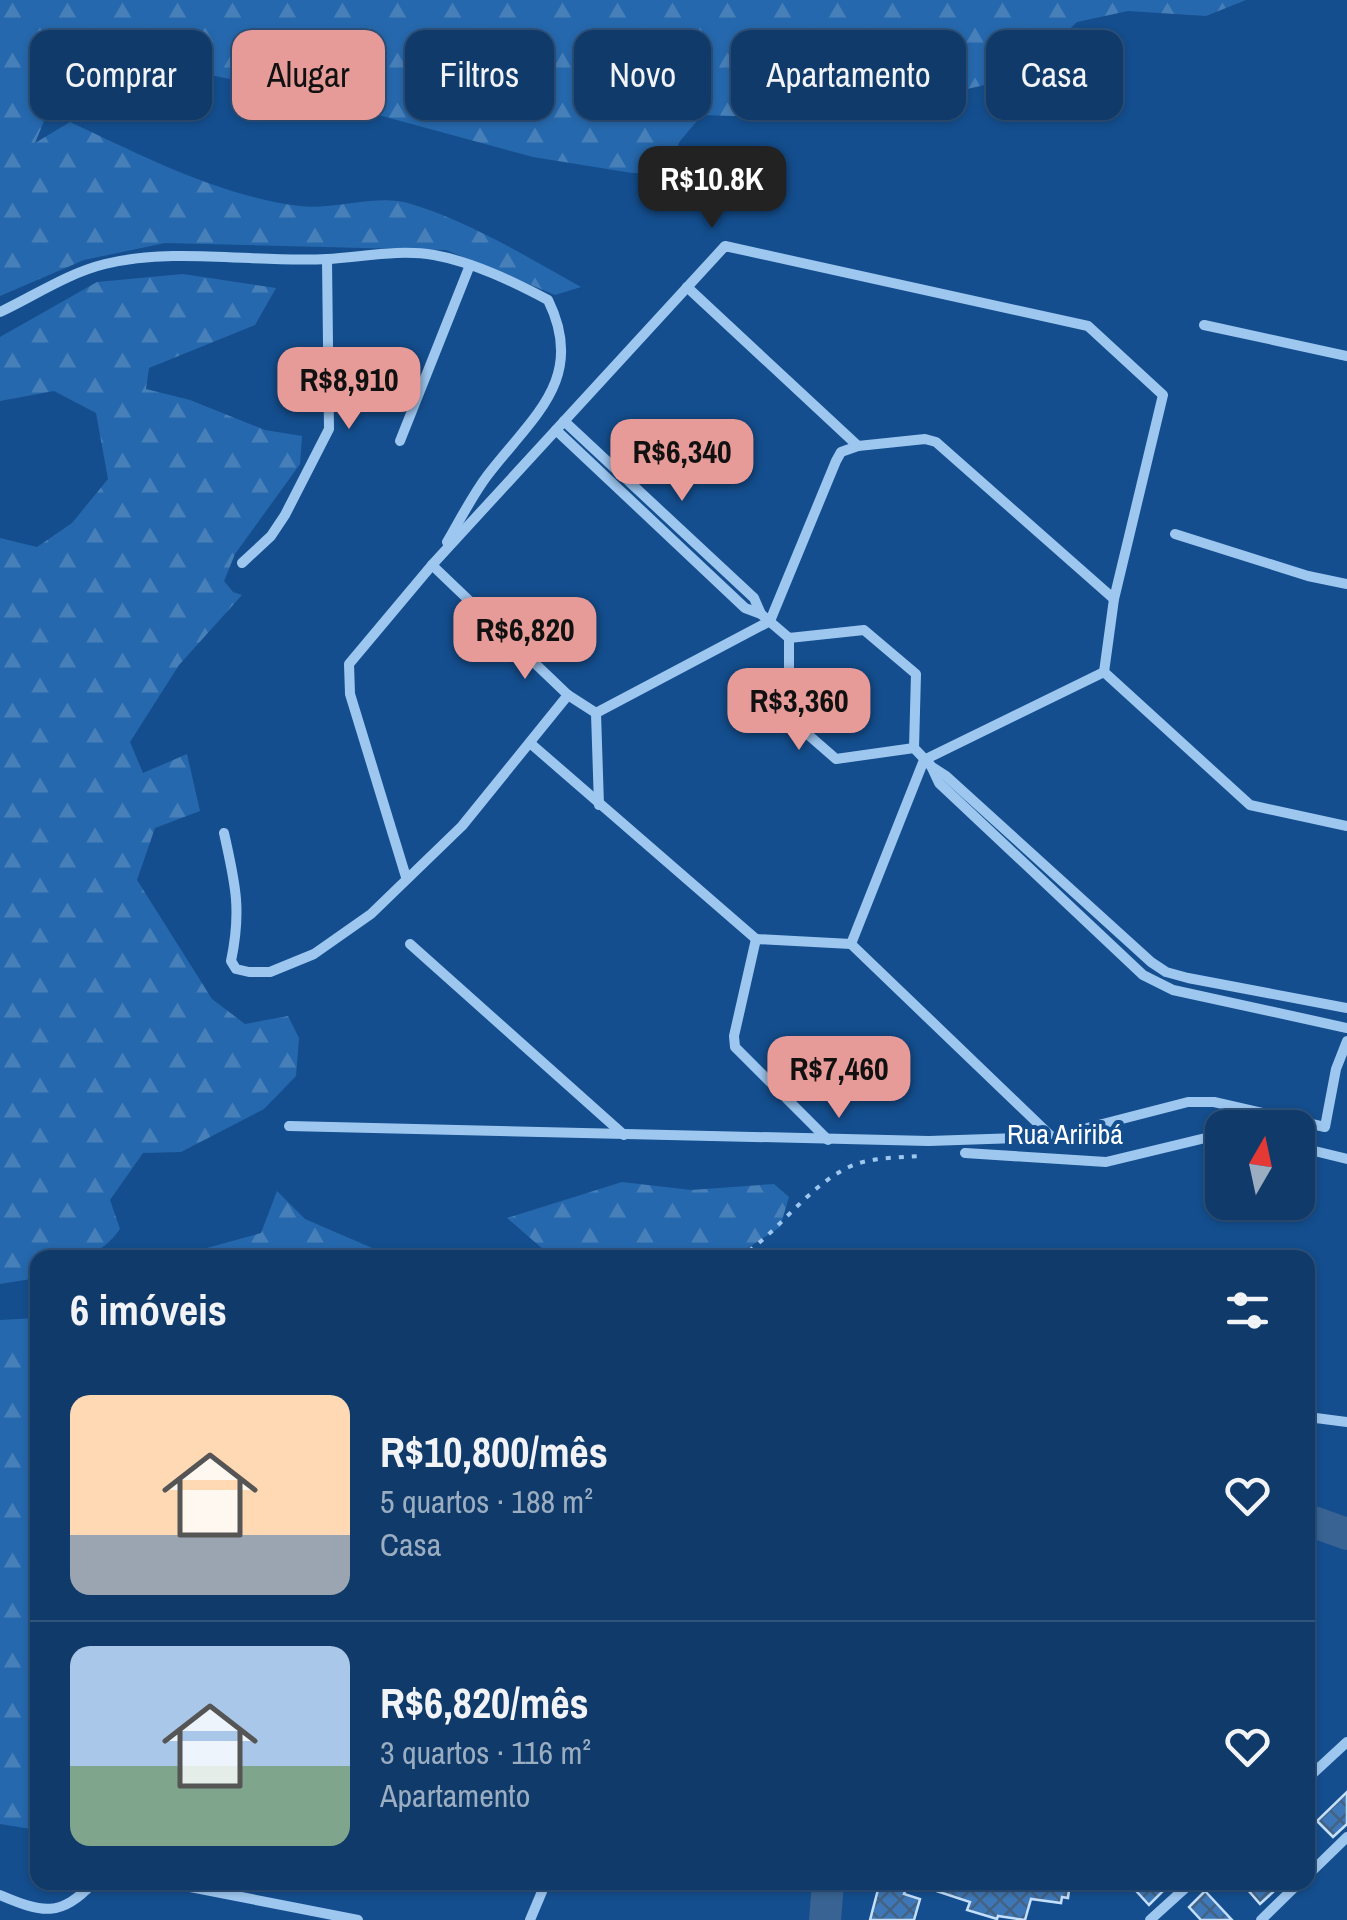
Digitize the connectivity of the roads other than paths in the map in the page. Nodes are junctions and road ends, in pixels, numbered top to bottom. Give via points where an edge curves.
1 (326, 259) junction
2 (470, 265) junction
3 (687, 287) junction
4 (0, 312) edge
5 (1204, 325) dead end
6 (1347, 356) edge
7 (560, 426) junction
8 (400, 441) dead end
9 (858, 446) junction
10 (1175, 534) dead end
11 (436, 561) junction
12 (242, 564) dead end
13 (1347, 584) edge
14 (1114, 599) junction
15 (766, 618) junction
16 (789, 638) junction
17 (1104, 672) junction
18 (568, 695) junction
19 (596, 713) junction
20 (530, 743) junction
21 (914, 748) junction
22 (928, 764) junction
23 (599, 805) junction
24 (1347, 826) edge
25 (224, 833) dead end
26 (406, 877) junction
27 (756, 940) junction
28 (410, 944) dead end
29 (851, 944) junction
30 (1347, 1008) edge
31 (1347, 1028) edge
32 (1347, 1041) edge
33 (1347, 1054) edge
34 (1336, 1070) junction
35 (289, 1126) dead end
36 (625, 1135) junction
37 (1052, 1137) junction
38 (1205, 1138) edge
39 (828, 1140) junction
40 (1315, 1151) edge
41 (965, 1154) dead end
42 (1347, 1159) edge
43 (1315, 1418) edge
44 (1347, 1422) edge
45 (1347, 1742) edge
46 (1315, 1772) edge
47 (1347, 1837) edge
48 (1315, 1869) edge
49 (86, 1890) edge
50 (206, 1890) edge
51 (543, 1890) edge
52 (1183, 1890) edge
53 (1292, 1890) edge
54 (0, 1895) edge
55 (358, 1920) edge
56 (530, 1920) edge
57 (1150, 1920) edge
58 (1262, 1920) edge

1 - 2 street via 431,254
1 - 4 street via 127,260 79,273
1 - 12 street via 329,430 285,516
2 - 8 street
2 - 11 street via 548,300 559,322 563,358 544,404 485,479
3 - 7 street
3 - 9 street
3 - 14 street via 725,246 1088,326 1163,395
5 - 6 street
7 - 11 street
7 - 15 street via 754,598
9 - 14 street via 936,442
9 - 15 street via 836,461
10 - 13 street
11 - 18 street
11 - 26 street via 350,664 350,694
14 - 17 street
15 - 16 street
15 - 19 street
16 - 21 street via 864,630 916,674
16 - 21 street via 789,718 836,760
17 - 22 street
17 - 24 street via 1250,804
18 - 19 street
18 - 20 street
19 - 23 street
20 - 23 street
20 - 26 street via 462,826
21 - 22 street
22 - 29 street
22 - 30 street via 1166,972
22 - 31 street via 939,782 1156,984
23 - 27 street
25 - 26 street via 239,922 231,961 249,972 270,972 314,954 371,914
27 - 29 street
27 - 39 street via 735,1047
28 - 36 street
29 - 37 street
32 - 34 street
33 - 34 street
34 - 37 street via 1325,1127 1188,1102
35 - 36 street
36 - 39 street
37 - 39 street
38 - 41 street, Rua Ariribá via 1106,1162
40 - 42 street
43 - 44 street
45 - 46 street
47 - 48 street
49 - 54 street via 49,1910
50 - 55 street
51 - 56 street
52 - 57 street
53 - 58 street

